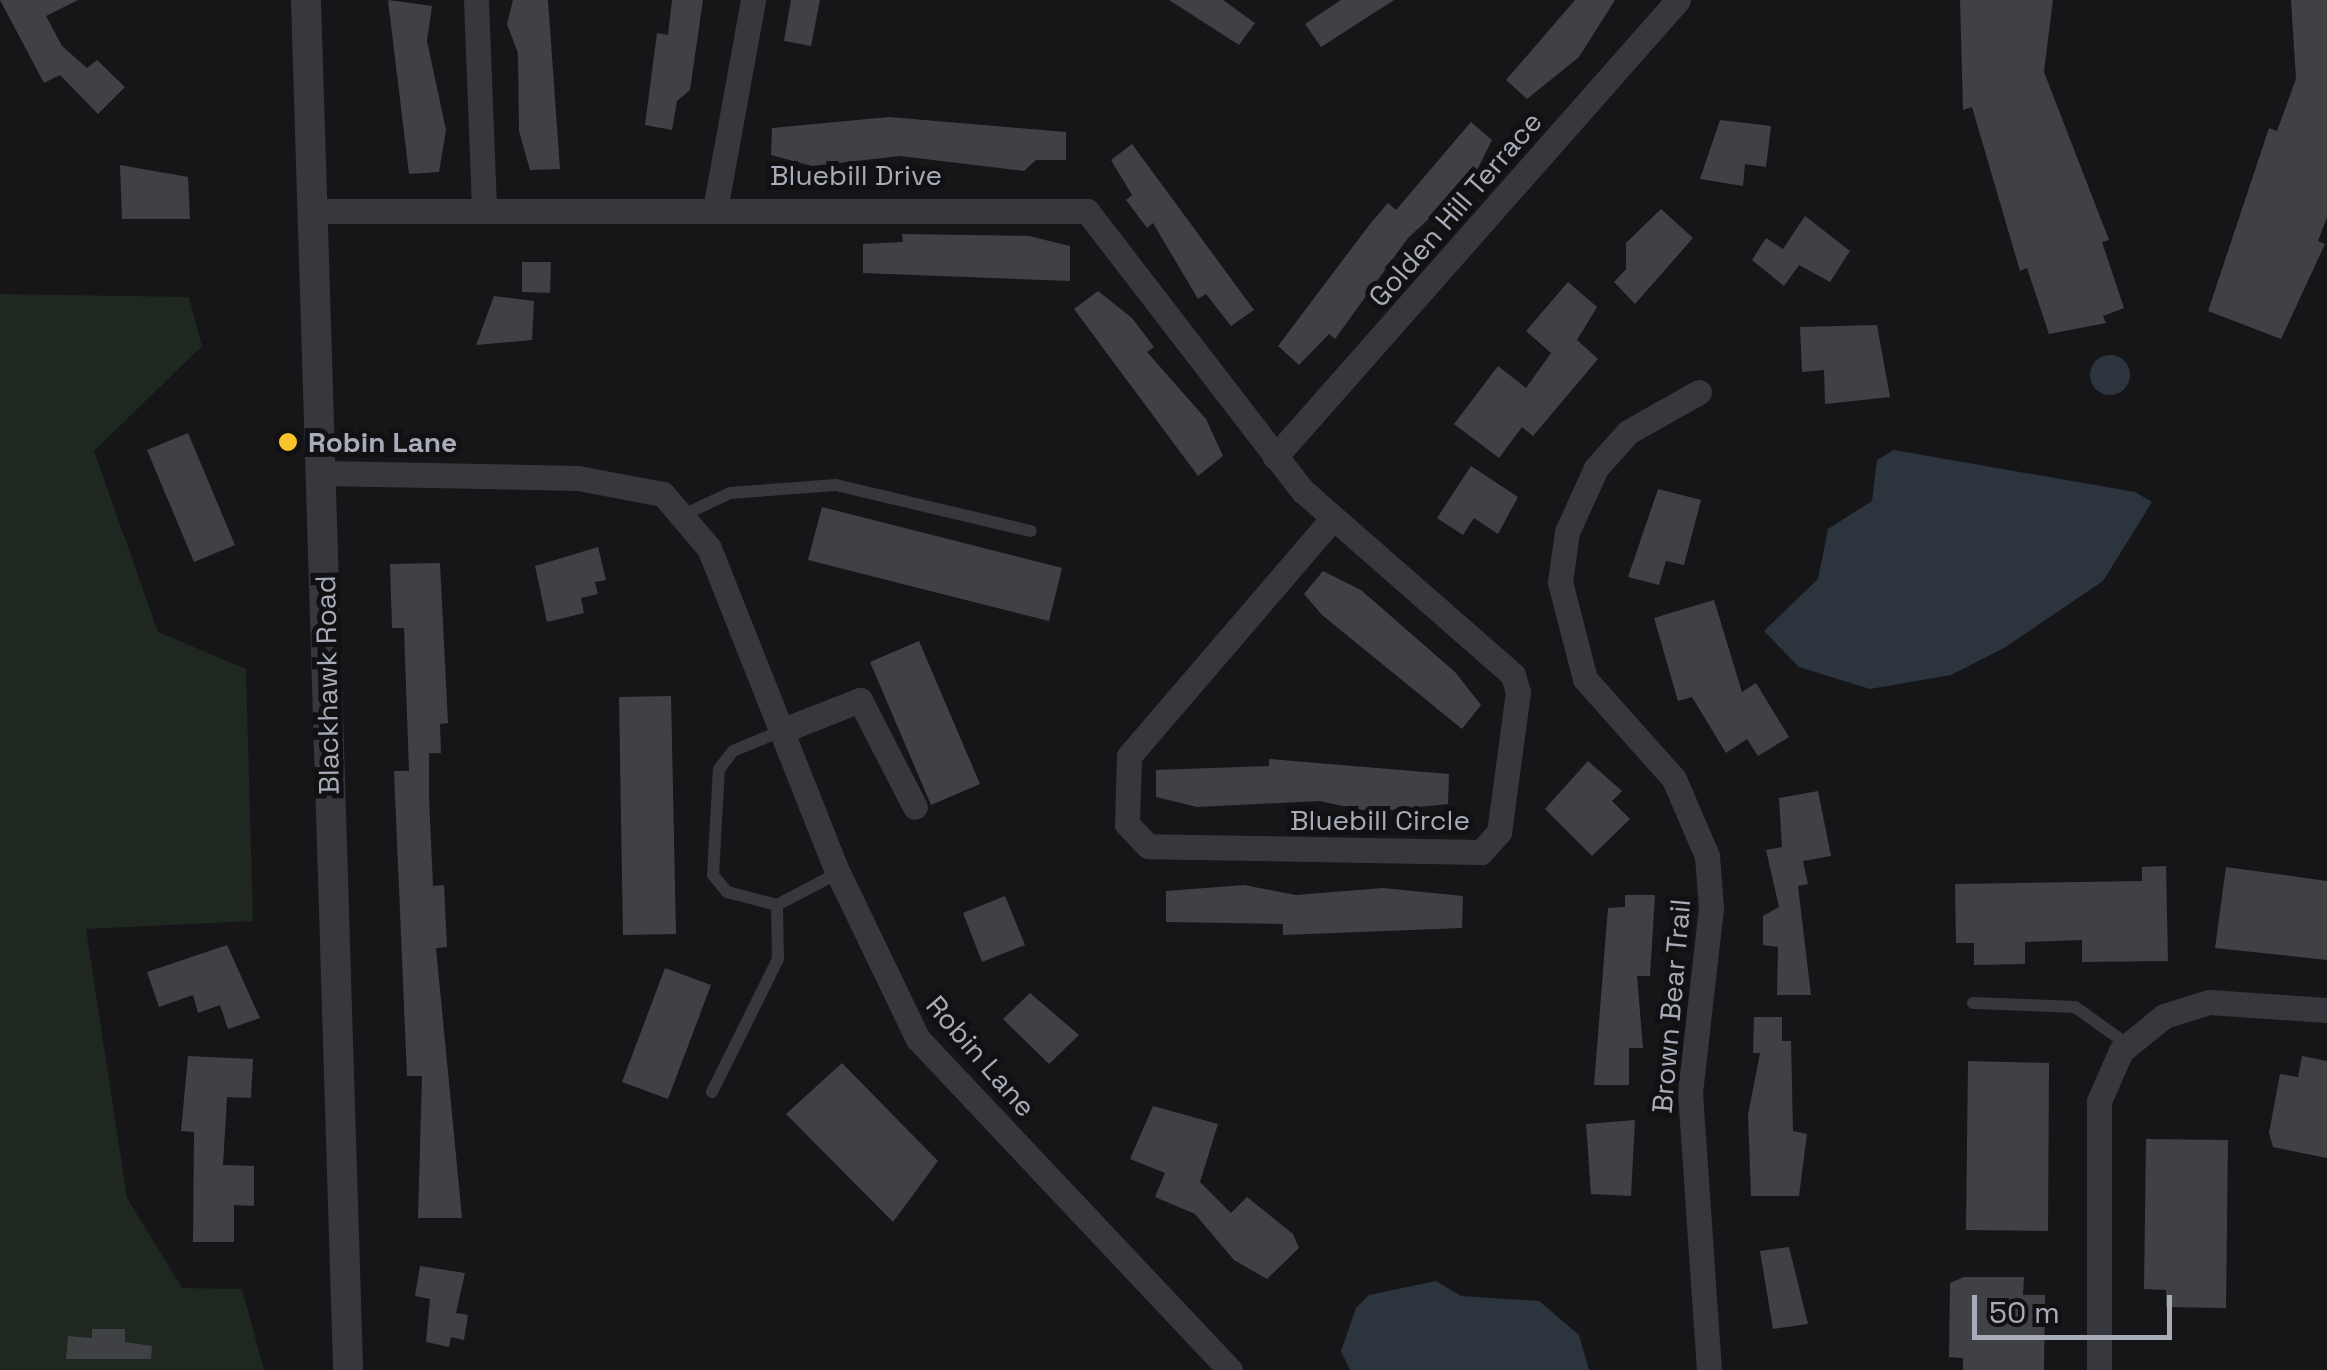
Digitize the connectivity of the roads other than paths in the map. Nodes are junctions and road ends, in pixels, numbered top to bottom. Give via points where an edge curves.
1 (306, 0) edge
2 (476, 0) edge
3 (752, 0) edge
4 (1678, 0) edge
5 (716, 204) junction
6 (484, 207) junction
7 (314, 211) junction
8 (1698, 392) dead end
9 (1275, 458) junction
10 (323, 473) junction
11 (681, 516) junction
12 (1332, 519) junction
13 (1031, 531) dead end
14 (781, 731) junction
15 (915, 807) dead end
16 (838, 873) junction
17 (777, 905) junction
18 (1974, 1004) dead end
19 (2327, 1010) edge
20 (2127, 1044) junction
21 (712, 1092) dead end
22 (348, 1370) edge
23 (1230, 1370) edge
24 (1709, 1370) edge
25 (2099, 1370) edge

1 - 7 street, Blackhawk Road
2 - 6 street
3 - 5 street
4 - 9 street, Golden Hill Terrace
5 - 6 street, Bluebill Drive
5 - 9 street, Bluebill Drive via 1076,206 1101,226
6 - 7 street, Bluebill Drive
7 - 10 street, Blackhawk Road
8 - 24 street, Brown Bear Trail via 1628,432 1596,468 1567,532 1560,582 1585,679 1674,779 1707,856 1712,908 1690,1109
9 - 12 street, Bluebill Circle
10 - 11 street, Robin Lane via 578,478 663,494
10 - 22 street, Blackhawk Road
11 - 13 lane via 730,494 836,485
11 - 14 street, Robin Lane via 709,548
12 - 12 street, Bluebill Circle via 1517,682 1494,842 1472,853 1163,847 1132,836 1133,750
14 - 15 street via 860,700
14 - 16 street, Robin Lane
14 - 17 lane via 733,751 719,769 714,875 727,892
16 - 17 lane
16 - 23 street, Robin Lane via 918,1038
17 - 21 lane via 778,959
18 - 20 lane via 2075,1006
19 - 20 street via 2209,1002 2164,1016
20 - 25 street via 2099,1101

